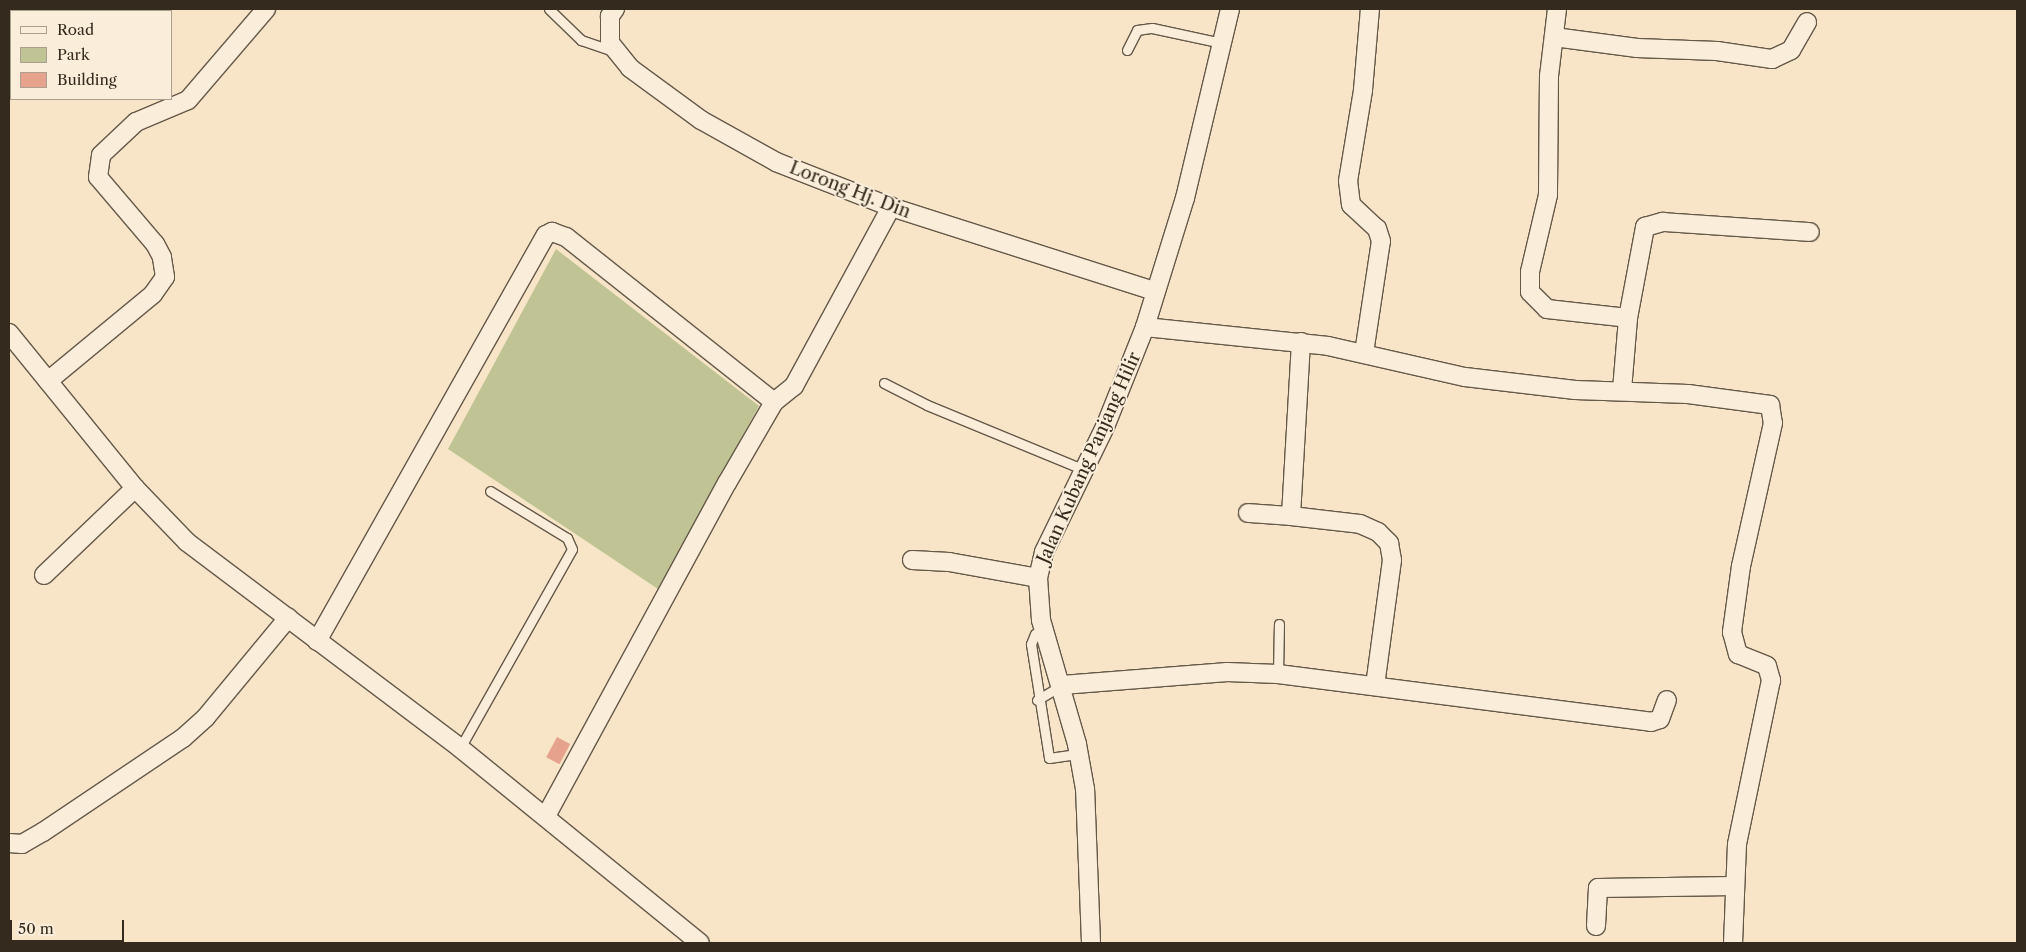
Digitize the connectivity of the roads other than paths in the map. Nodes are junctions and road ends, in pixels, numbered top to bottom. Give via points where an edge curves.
1 (266, 9) edge
2 (549, 9) edge
3 (615, 9) edge
4 (1230, 9) edge
5 (1370, 9) edge
6 (1557, 9) edge
7 (1807, 22) dead end
8 (1554, 36) junction
9 (1222, 43) junction
10 (1127, 50) dead end
11 (613, 51) junction
12 (891, 207) junction
13 (1810, 232) dead end
14 (1155, 291) junction
15 (1628, 318) junction
16 (1145, 327) junction
17 (1301, 342) junction
18 (12, 343) edge
19 (1364, 353) junction
20 (48, 381) junction
21 (884, 383) dead end
22 (1622, 390) junction
23 (774, 402) junction
24 (1085, 470) junction
25 (134, 488) junction
26 (490, 491) dead end
27 (1248, 512) dead end
28 (1291, 516) junction
29 (912, 560) dead end
30 (44, 575) dead end
31 (1038, 578) junction
32 (288, 618) junction
33 (1279, 624) dead end
34 (1044, 629) junction
35 (317, 641) junction
36 (1278, 674) junction
37 (1062, 684) junction
38 (1375, 686) junction
39 (1037, 700) junction
40 (1667, 700) dead end
41 (460, 748) junction
42 (1079, 754) junction
43 (546, 816) junction
44 (9, 843) edge
45 (1734, 886) junction
46 (1596, 926) dead end
47 (700, 943) edge
48 (1091, 943) edge
49 (1733, 943) edge

1 - 20 street via 188,100 136,122 101,155 98,177 155,244 162,257 165,277 153,294
2 - 11 lane via 581,40
3 - 11 street via 608,35
4 - 9 street, Jalan Kubang Panjang Hilir
5 - 19 street via 1364,90 1348,182 1351,205 1377,228 1381,241
6 - 8 street
7 - 8 street via 1791,50 1772,59 1717,51 1637,48
8 - 15 street via 1549,76 1548,196 1530,272 1530,292 1547,309
9 - 10 lane via 1152,28 1137,30
9 - 14 street, Jalan Kubang Panjang Hilir via 1185,198
11 - 12 street, Lorong Hj. Din via 630,68 709,125 776,162
12 - 14 street, Lorong Hj. Din
12 - 23 street via 794,386
13 - 15 street via 1652,223 1642,233
14 - 16 street, Jalan Kubang Panjang Hilir
15 - 22 street
16 - 17 street
16 - 24 street, Jalan Kubang Panjang Hilir via 1128,374
17 - 19 street
17 - 28 street
18 - 20 street
19 - 22 street via 1464,378 1575,390
20 - 25 street
21 - 24 lane via 927,405
22 - 45 street via 1761,403 1770,405 1774,411 1733,621 1734,649 1767,666 1771,680 1737,844
23 - 35 street via 566,237 552,232 546,235
23 - 43 street
24 - 31 street, Jalan Kubang Panjang Hilir via 1044,552
25 - 30 street
25 - 32 street via 208,561
26 - 41 lane via 567,538 572,549
27 - 28 street
28 - 38 street via 1360,524 1378,532 1389,543 1392,560
29 - 31 street via 949,562
31 - 34 street, Jalan Kubang Panjang Hilir
32 - 35 street
32 - 44 street via 206,717 183,738 43,832 22,844
33 - 36 lane
34 - 37 street, Jalan Kubang Panjang Hilir
34 - 39 lane via 1035,634 1031,644
35 - 41 street
36 - 37 street via 1227,672
36 - 38 street
37 - 39 lane
37 - 42 street, Jalan Kubang Panjang Hilir
38 - 40 street via 1651,722 1660,720
39 - 42 lane via 1049,758
41 - 43 street
42 - 48 street, Jalan Kubang Panjang Hilir via 1090,843
43 - 47 street
45 - 46 street via 1598,888
45 - 49 street

